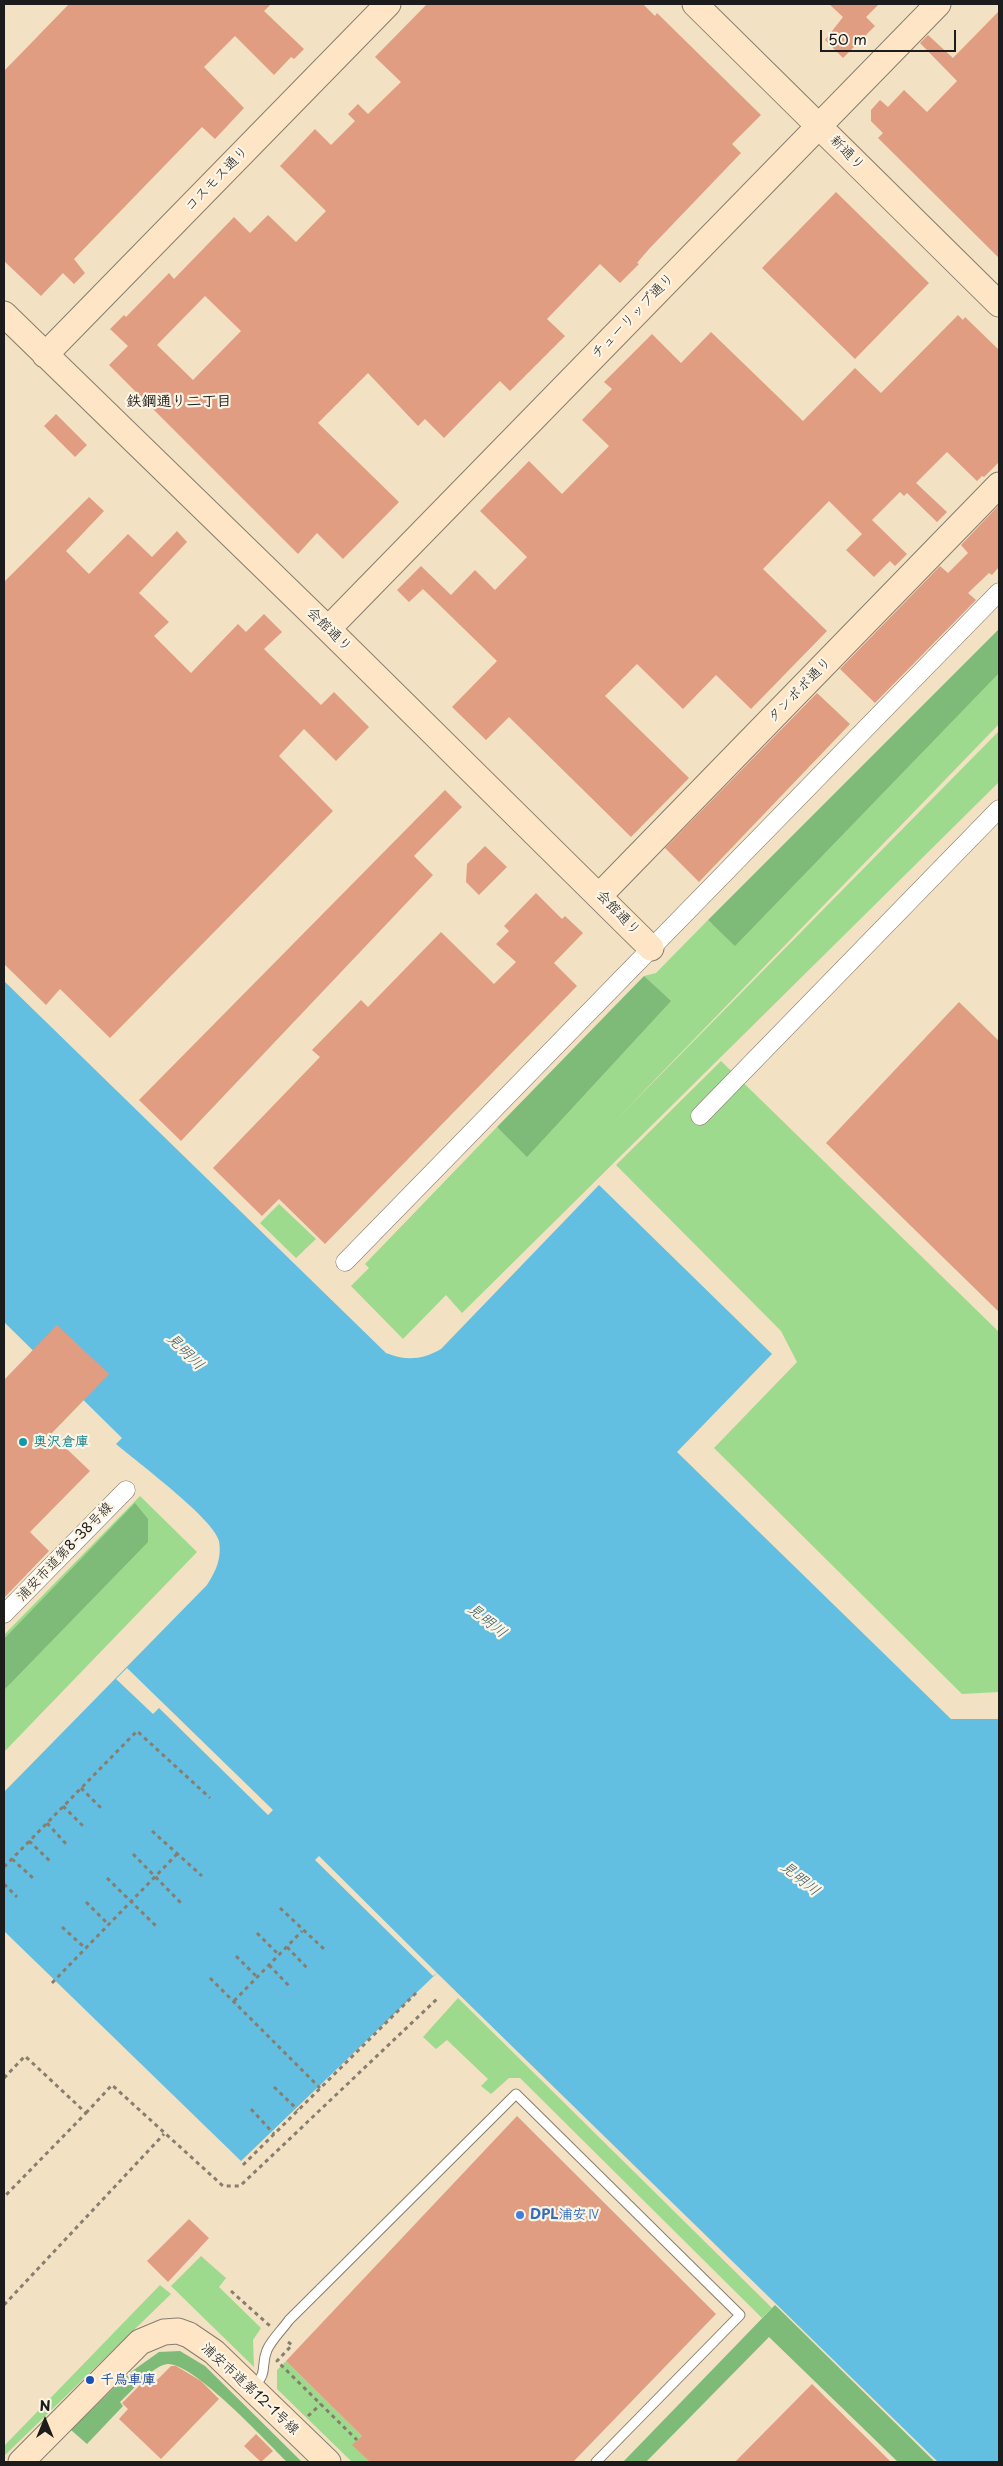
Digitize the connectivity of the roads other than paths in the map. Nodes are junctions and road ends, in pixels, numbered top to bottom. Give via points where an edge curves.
1 (388, 4) edge
2 (694, 4) edge
3 (938, 4) edge
4 (819, 126) junction
5 (999, 304) edge
6 (4, 314) edge
7 (45, 355) junction
8 (999, 485) edge
9 (999, 592) edge
10 (328, 629) junction
11 (999, 809) edge
12 (600, 895) junction
13 (651, 948) junction
14 (700, 1116) dead end
15 (345, 1262) dead end
16 (126, 1490) dead end
17 (4, 1614) edge
18 (252, 2389) junction
19 (21, 2462) edge
20 (328, 2462) edge
21 (596, 2462) edge

1 - 7 street, コスモス通り
2 - 4 street, 新通り
3 - 4 street, チューリップ通り
4 - 5 street, 新通り
4 - 10 street, チューリップ通り
6 - 7 street, 会館通り
7 - 10 street, 会館通り
8 - 12 street, タンポポ通り
9 - 13 street
10 - 12 street, 会館通り
11 - 14 street
12 - 13 street, 会館通り
13 - 15 street
16 - 17 street, 浦安市道第8-38号線
18 - 19 street, 浦安市道第12-1号線 via 214,2352 189,2335 178,2331 151,2335 140,2342
18 - 20 street, 浦安市道第12-1号線
18 - 21 lane via 264,2376 266,2352 303,2306 516,2094 740,2315

